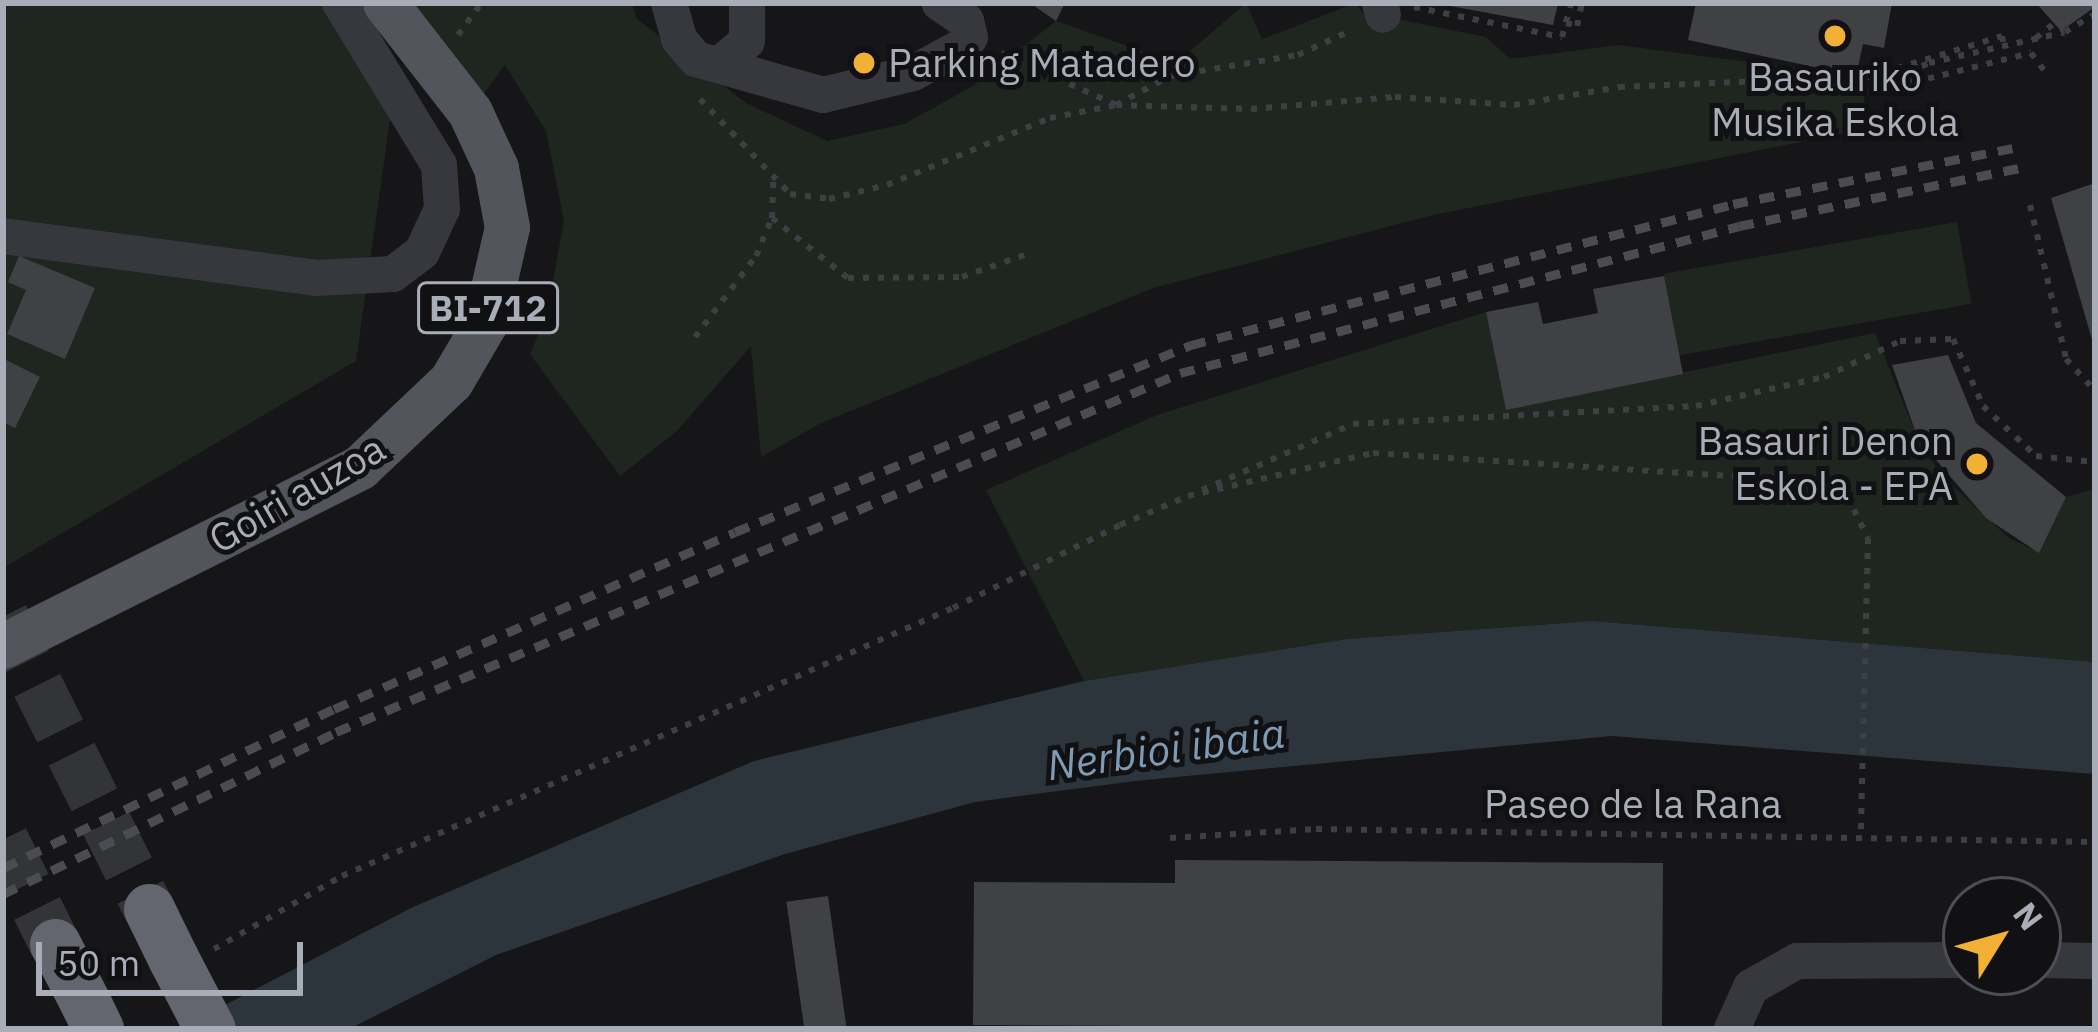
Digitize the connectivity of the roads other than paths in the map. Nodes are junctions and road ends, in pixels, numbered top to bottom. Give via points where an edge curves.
1 (340, 3) edge
2 (385, 3) edge
3 (669, 3) edge
4 (747, 3) edge
5 (939, 3) edge
6 (721, 64) junction
7 (3, 236) edge
8 (3, 646) edge
9 (149, 909) tunnel mouth
10 (55, 944) tunnel mouth
11 (1942, 960) edge
12 (2062, 960) edge
13 (2095, 961) edge
14 (92, 1017) edge
15 (210, 1029) edge
16 (1732, 1029) edge

1 - 7 street via 440,165 442,209 422,252 393,274 316,278
2 - 8 main road, Goiri auzoa / BI-712 via 470,112 496,168 507,227 485,323 452,381 360,467
3 - 6 street via 687,50
4 - 6 street via 747,41
5 - 6 street via 970,29 962,46 913,73 803,94 770,75
9 - 15 highway, bridge via 186,959
10 - 14 highway
11 - 16 street via 1798,961 1751,987
12 - 13 street

